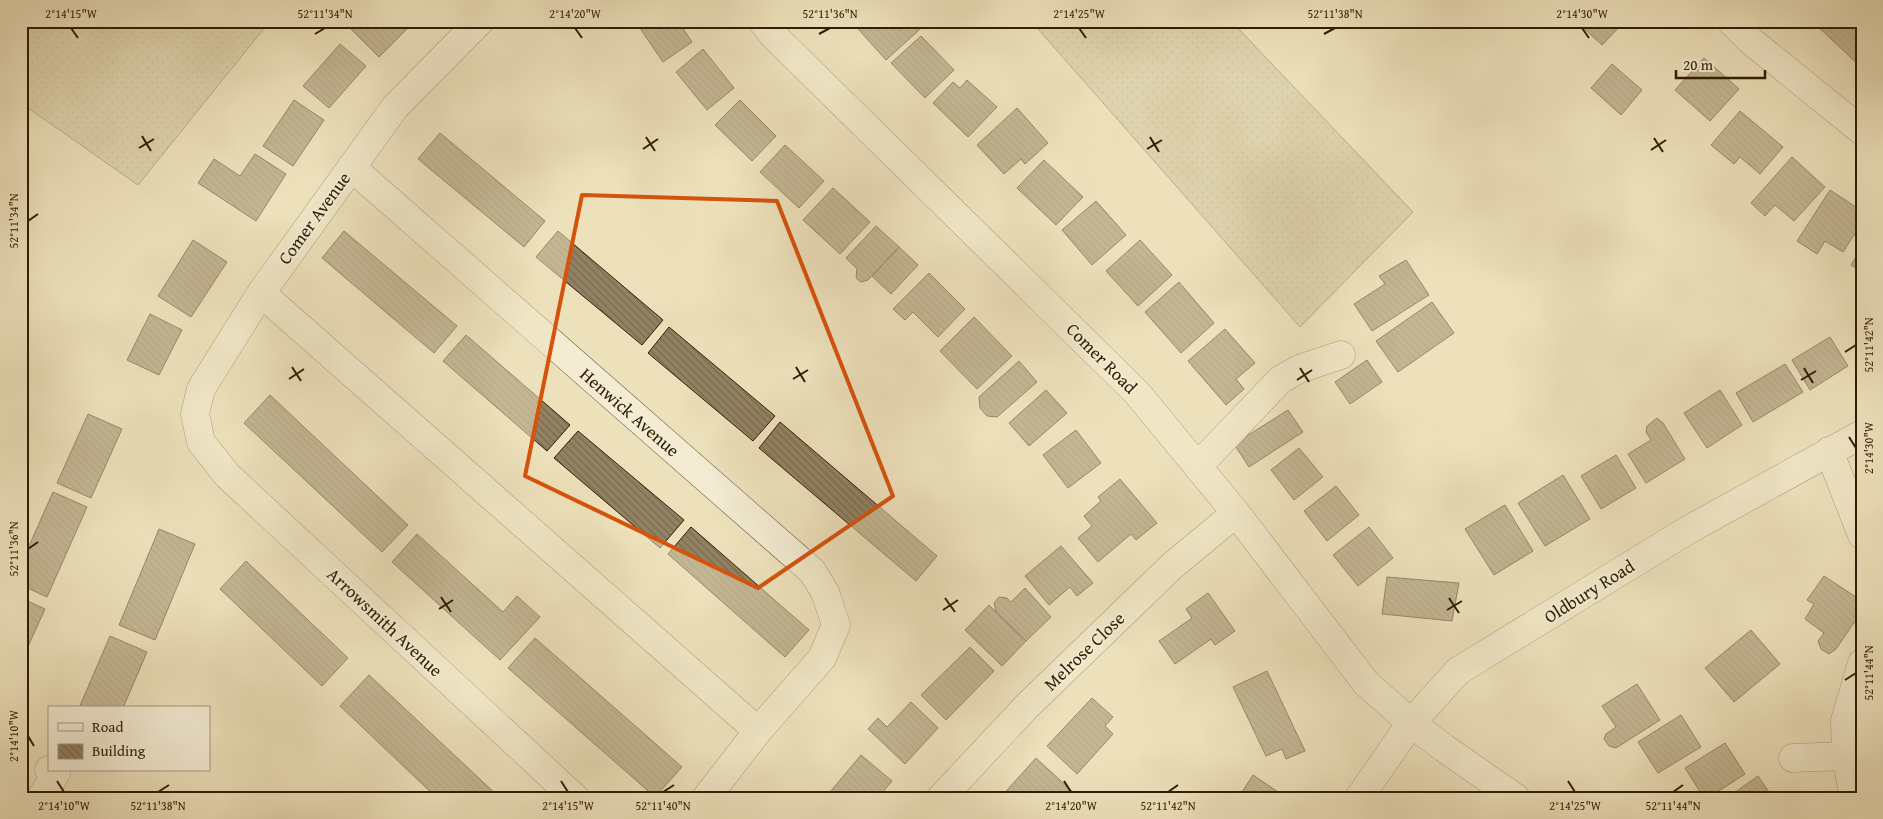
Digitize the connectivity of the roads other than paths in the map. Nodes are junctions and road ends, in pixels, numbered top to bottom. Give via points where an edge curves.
1 (480, 21) edge
2 (762, 21) edge
3 (1731, 21) edge
4 (1756, 31) edge
5 (1862, 131) edge
6 (351, 167) junction
7 (261, 293) junction
8 (1341, 355) dead end
9 (1862, 434) edge
10 (201, 442) joint
11 (1829, 451) junction
12 (1198, 466) junction
13 (1236, 513) junction
14 (1862, 535) edge
15 (1862, 662) edge
16 (1410, 723) junction
17 (758, 731) junction
18 (1846, 756) junction
19 (1794, 758) dead end
20 (56, 772) edge
21 (42, 798) edge
22 (575, 798) edge
23 (706, 798) edge
24 (940, 798) edge
25 (1359, 798) edge
26 (1516, 798) edge
27 (1854, 798) edge

1 - 6 street, Comer Avenue via 395,107
2 - 12 street, Comer Road via 1137,392
3 - 4 street
4 - 5 street
6 - 7 street, Comer Avenue
6 - 17 street, Henwick Avenue via 812,571 825,592 836,624 822,658
7 - 10 street, Comer Avenue via 201,389 195,414
7 - 17 street
8 - 12 street via 1298,369 1280,380
9 - 11 street, Oldbury Road
10 - 22 street, Arrowsmith Avenue via 227,475
11 - 14 street
11 - 16 street, Oldbury Road via 1688,530 1458,671
12 - 13 street, Comer Road
13 - 16 street, Comer Road via 1366,683
13 - 24 street, Melrose Close via 1172,566 1054,679
15 - 18 street via 1845,721
16 - 25 street, Oldbury Road
16 - 26 street, Comer Road
17 - 23 street
18 - 19 street
18 - 27 street
20 - 21 street

